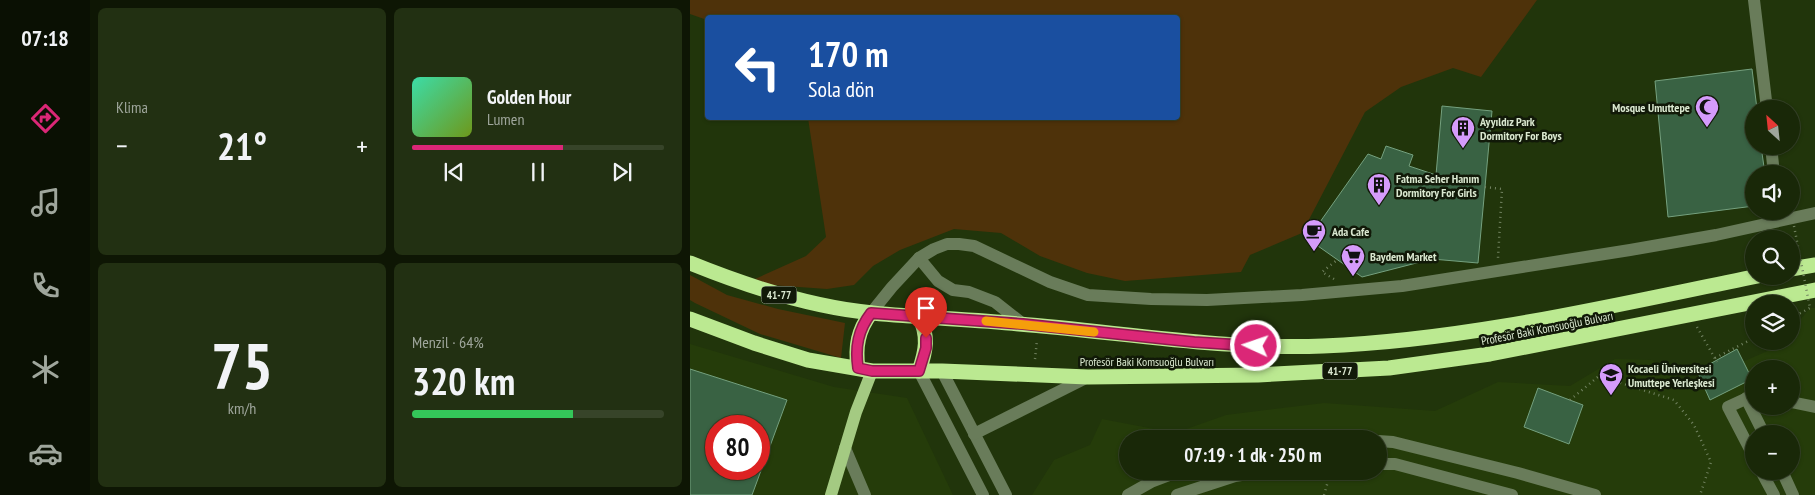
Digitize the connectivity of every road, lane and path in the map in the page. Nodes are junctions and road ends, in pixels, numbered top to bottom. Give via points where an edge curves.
1 (1754, 0) edge
2 (1766, 100) edge
3 (1485, 187) dead end
4 (1815, 213) edge
5 (1800, 214) edge
6 (1766, 220) edge
7 (1794, 226) dead end
8 (919, 258) junction
9 (1337, 260) dead end
10 (690, 263) edge
11 (1815, 265) edge
12 (1800, 268) edge
13 (1497, 272) junction
14 (1745, 279) edge
15 (1354, 290) junction
16 (1815, 290) edge
17 (871, 313) junction
18 (1800, 313) edge
19 (1690, 315) junction
20 (919, 316) junction
21 (690, 319) edge
22 (1023, 324) junction
23 (1039, 326) junction
24 (1745, 343) edge
25 (1715, 358) junction
26 (1717, 362) dead end
27 (865, 369) junction
28 (919, 371) junction
29 (942, 371) junction
30 (1033, 376) junction
31 (1088, 377) junction
32 (1745, 399) edge
33 (1570, 400) dead end
34 (1800, 404) edge
35 (1815, 407) edge
36 (974, 434) junction
37 (1745, 439) edge
38 (1387, 442) edge
39 (845, 448) junction
40 (1387, 464) edge
41 (1156, 480) edge
42 (1222, 480) edge
43 (1329, 480) edge
44 (1766, 480) edge
45 (1786, 480) edge
46 (862, 492) edge
47 (831, 495) edge
48 (983, 495) edge
49 (1006, 495) edge
50 (1128, 495) edge
51 (1177, 495) edge
52 (1324, 495) edge
53 (1512, 495) edge
54 (1595, 495) edge
55 (1700, 495) edge
56 (1774, 495) edge
57 (1793, 495) edge

1 - 2 lane
3 - 13 path via 1502,189
4 - 5 lane
6 - 13 lane via 1716,235
7 - 18 path, bridge via 1810,308
8 - 15 lane via 947,244 974,246 1064,287 1088,295 1120,298 1207,300
8 - 17 lane
8 - 22 lane via 938,282 953,290 995,302
9 - 15 path via 1322,272
10 - 17 highway, Profesör Baki Komsuoğlu Bulvarı / 41-77 via 755,288 805,302
11 - 12 highway
13 - 15 lane
14 - 23 highway, Profesör Baki Komsuoğlu Bulvarı / 41-77 via 1554,318 1444,335 1356,344 1242,346
16 - 19 highway, Profesör Baki Komsuoğlu Bulvarı / 41-77
17 - 20 highway, Profesör Baki Komsuoğlu Bulvarı / 41-77
17 - 27 highway via 863,324 856,354
19 - 25 path
19 - 31 highway, Profesör Baki Komsuoğlu Bulvarı / 41-77 via 1490,354 1389,368 1258,375
20 - 22 highway, Profesör Baki Komsuoğlu Bulvarı / 41-77
20 - 28 highway via 924,326 926,348
21 - 27 highway, Profesör Baki Komsuoğlu Bulvarı / 41-77 via 808,360
22 - 23 highway, Profesör Baki Komsuoğlu Bulvarı / 41-77
23 - 30 path
24 - 25 path
25 - 26 path
27 - 28 highway, Profesör Baki Komsuoğlu Bulvarı / 41-77
27 - 39 main road
28 - 29 highway, Profesör Baki Komsuoğlu Bulvarı / 41-77
28 - 48 lane
29 - 30 highway, Profesör Baki Komsuoğlu Bulvarı / 41-77
29 - 36 lane
30 - 31 highway, Profesör Baki Komsuoğlu Bulvarı / 41-77
31 - 36 lane
32 - 37 lane via 1728,407
33 - 55 path via 1599,376 1674,400 1694,425 1711,462
34 - 35 lane
36 - 49 lane
38 - 54 lane
39 - 46 lane
39 - 47 main road
40 - 53 lane
41 - 50 lane
42 - 51 lane
43 - 52 path
44 - 56 lane
45 - 57 lane

